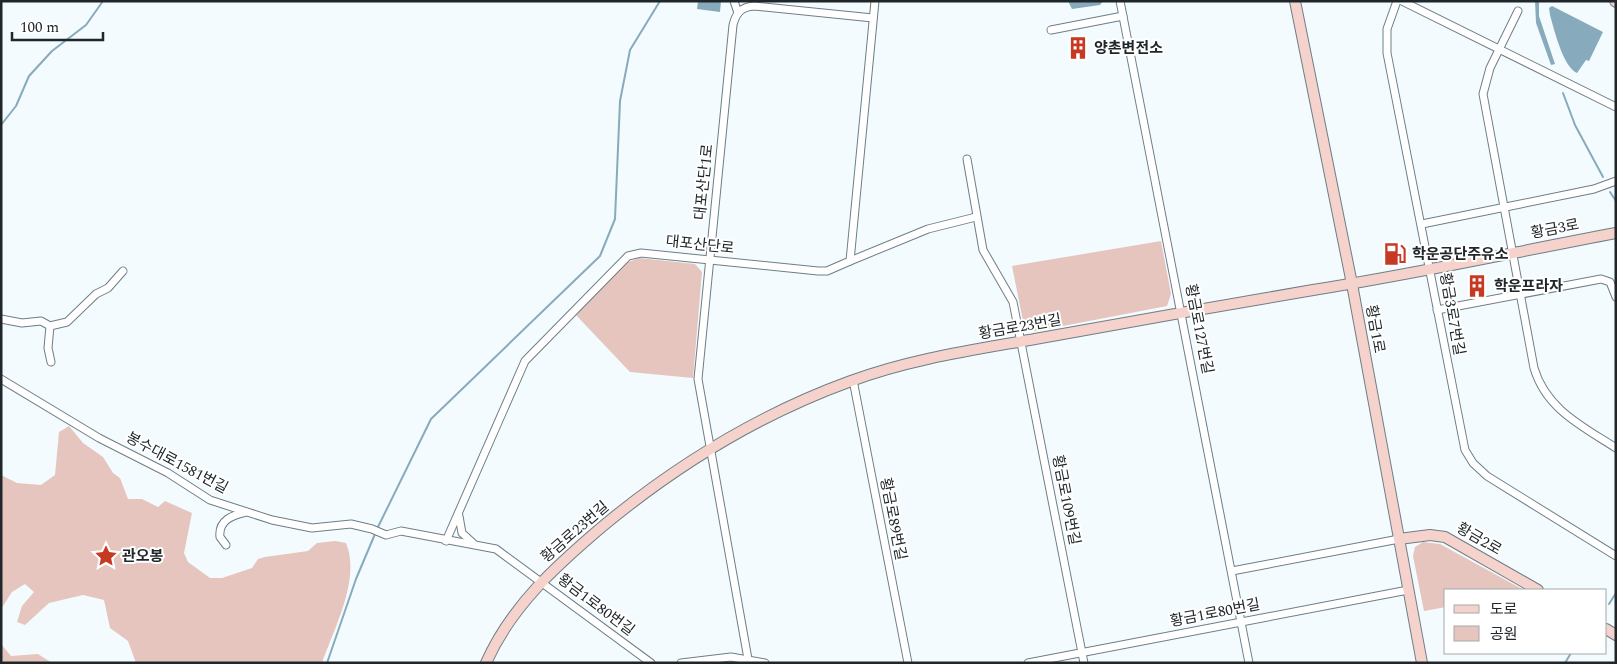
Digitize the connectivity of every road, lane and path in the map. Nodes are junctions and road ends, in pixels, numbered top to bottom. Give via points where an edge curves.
1 (734, 1) edge
2 (875, 1) edge
3 (1120, 1) edge
4 (1295, 1) edge
5 (1397, 1) edge
6 (1402, 1) edge
7 (1518, 10) dead end
8 (739, 12) junction
9 (1123, 16) junction
10 (873, 18) junction
11 (1050, 30) dead end
12 (1499, 49) junction
13 (1616, 107) edge
14 (967, 159) dead end
15 (1616, 180) edge
16 (1503, 208) junction
17 (976, 217) junction
18 (1422, 224) junction
19 (1616, 233) edge
20 (1512, 253) junction
21 (710, 260) junction
22 (850, 261) junction
23 (1430, 270) junction
24 (123, 271) dead end
25 (1352, 284) junction
26 (1520, 294) junction
27 (1616, 297) edge
28 (1438, 310) junction
29 (1182, 312) junction
30 (1, 319) edge
31 (50, 326) junction
32 (1020, 342) junction
33 (50, 362) dead end
34 (1, 379) edge
35 (853, 380) junction
36 (710, 448) junction
37 (1616, 448) edge
38 (247, 512) junction
39 (459, 513) junction
40 (383, 534) joint
41 (1399, 539) junction
42 (446, 541) junction
43 (475, 544) junction
44 (226, 545) dead end
45 (1616, 556) edge
46 (1232, 571) junction
47 (542, 582) junction
48 (1536, 589) edge
49 (1408, 590) junction
50 (1241, 622) junction
51 (1082, 652) junction
52 (748, 659) junction
53 (486, 663) edge
54 (651, 663) edge
55 (681, 663) edge
56 (765, 663) edge
57 (908, 663) edge
58 (1028, 663) edge
59 (1084, 663) edge
60 (1249, 663) edge
61 (1422, 663) edge

1 - 8 street
2 - 10 street
3 - 9 street, 황금로127번길
4 - 25 street, 황금1로
5 - 18 street, 황금3로7번길 via 1388,21 1386,46
6 - 12 street
7 - 12 street
8 - 10 street via 748,7 762,7
8 - 21 street, 대포산단1로 via 732,32
9 - 11 street
9 - 29 street, 황금로127번길
10 - 22 street
12 - 13 street
12 - 16 street via 1486,78 1483,94
14 - 17 street, 황금로109번길
15 - 16 street via 1594,189
16 - 18 street
16 - 20 street
17 - 22 street, 대포산단로 via 928,228
17 - 32 street, 황금로109번길 via 983,250 1011,296
18 - 23 street, 황금3로7번길
19 - 20 street, 황금3로
20 - 23 street, 황금3로
20 - 26 street
21 - 22 street, 대포산단로 via 818,271 827,271
21 - 36 street, 대포산단1로 via 698,379
21 - 39 street, 대포산단로 via 636,253 628,256 598,285 525,361
23 - 25 street, 황금3로
23 - 28 street, 황금3로7번길
24 - 31 street via 67,322
25 - 29 street, 황금로23번길
25 - 41 street, 황금1로
26 - 27 street via 1601,279 1610,282
26 - 28 street
26 - 37 street via 1534,368 1542,389 1564,414
28 - 45 street, 황금3로7번길 via 1462,441 1473,462 1496,482
29 - 32 street, 황금로23번길
29 - 46 street, 황금로127번길
30 - 31 street via 41,321
31 - 33 street
32 - 35 street, 황금로23번길 via 912,362
32 - 51 street, 황금로109번길
34 - 38 street, 봉수대로1581번길 via 210,500
35 - 36 street, 황금로23번길 via 786,408
35 - 57 street, 황금로89번길
36 - 47 street, 황금로23번길 via 638,497
36 - 52 street
38 - 40 street, 봉수대로1581번길 via 312,528 351,524
38 - 44 street via 228,518 221,525 220,537
39 - 42 street, 대포산단로
39 - 43 street via 462,533
40 - 42 street, 황금1로80번길 via 401,531
41 - 46 street
41 - 48 street, 황금2로 via 1430,534 1445,537
41 - 49 street, 황금1로
42 - 43 street, 황금1로80번길
43 - 47 street, 황금1로80번길 via 496,549
46 - 50 street, 황금로127번길
47 - 53 street, 황금로23번길 via 512,616
47 - 54 street, 황금1로80번길
49 - 50 street, 황금1로80번길
49 - 61 street, 황금1로
50 - 51 street, 황금1로80번길
50 - 60 street, 황금로127번길
51 - 58 street, 황금1로80번길
51 - 59 street, 황금로109번길
52 - 55 street via 724,657
52 - 56 street

